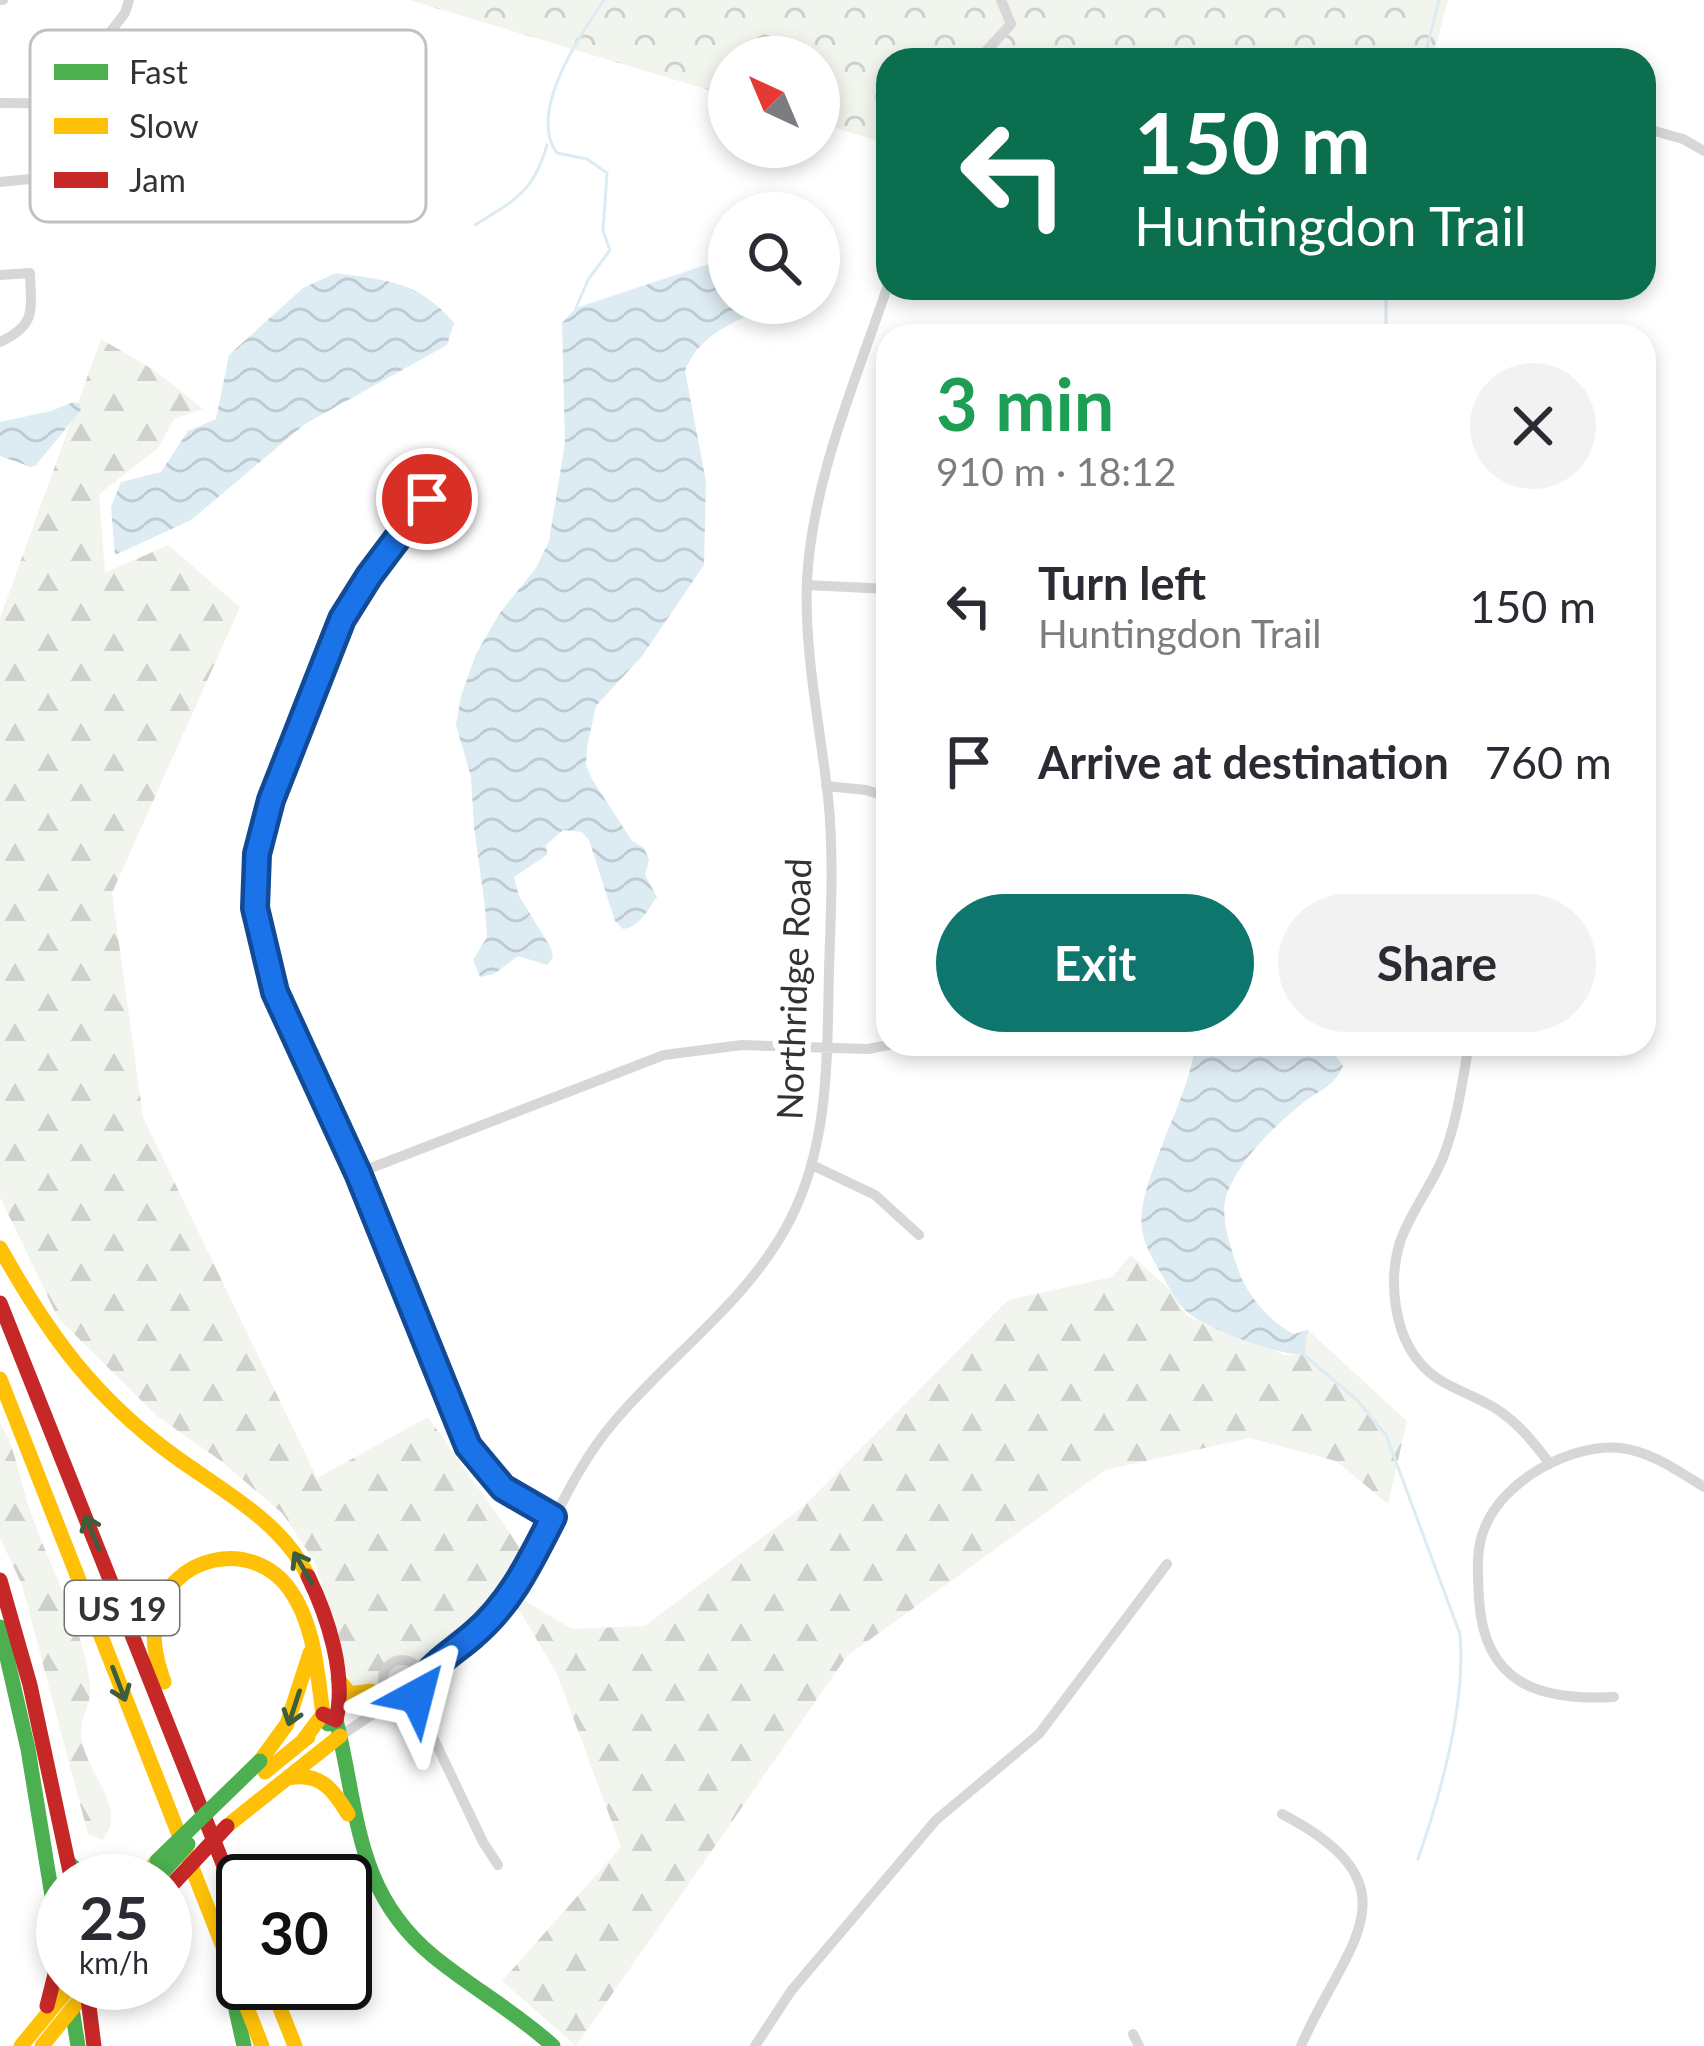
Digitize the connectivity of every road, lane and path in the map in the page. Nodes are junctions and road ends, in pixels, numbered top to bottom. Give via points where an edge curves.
1 (129, 0) edge
2 (1001, 0) edge
3 (112, 30) edge
4 (989, 48) edge
5 (0, 103) edge
6 (30, 103) edge
7 (1656, 131) edge
8 (1704, 151) edge
9 (30, 179) edge
10 (0, 182) edge
11 (0, 275) edge
12 (883, 300) edge
13 (0, 342) edge
14 (427, 499) dead end
15 (807, 585) junction
16 (876, 588) edge
17 (826, 786) junction
18 (876, 793) edge
19 (876, 1047) edge
20 (827, 1048) junction
21 (1467, 1056) edge
22 (812, 1165) junction
23 (358, 1173) junction
24 (919, 1235) dead end
25 (0, 1248) edge
26 (0, 1303) edge
27 (0, 1379) edge
28 (1550, 1465) junction
29 (1704, 1487) edge
30 (553, 1517) junction
31 (1167, 1564) dead end
32 (0, 1580) edge
33 (5, 1628) edge
34 (312, 1647) junction
35 (448, 1655) junction
36 (0, 1660) edge
37 (410, 1663) junction
38 (384, 1672) junction
39 (11, 1676) junction
40 (338, 1679) junction
41 (420, 1683) junction
42 (371, 1691) junction
43 (1614, 1697) dead end
44 (400, 1698) junction
45 (420, 1710) junction
46 (333, 1724) junction
47 (30, 1764) junction
48 (262, 1767) junction
49 (271, 1789) junction
50 (168, 1804) junction
51 (1282, 1814) dead end
52 (356, 1828) junction
53 (45, 1854) edge
54 (58, 1854) edge
55 (66, 1854) edge
56 (184, 1854) edge
57 (191, 1854) edge
58 (219, 1854) edge
59 (225, 1854) edge
60 (498, 1865) dead end
61 (45, 2010) edge
62 (53, 2010) edge
63 (72, 2010) edge
64 (73, 2010) edge
65 (85, 2010) edge
66 (281, 2010) edge
67 (40, 2023) junction
68 (20, 2046) edge
69 (42, 2046) edge
70 (78, 2046) edge
71 (94, 2046) edge
72 (244, 2046) edge
73 (262, 2046) edge
74 (295, 2046) edge
75 (554, 2046) edge
76 (754, 2046) edge
77 (1301, 2046) edge

1 - 3 street
2 - 4 street via 1011,24
5 - 6 street
7 - 8 street
9 - 10 street
11 - 13 street via 30,273 32,313 23,331
12 - 15 street, Northridge Road via 820,486
14 - 23 street via 342,619 275,786 257,854 255,908 275,992
15 - 16 street
15 - 17 street, Northridge Road
17 - 18 street
17 - 20 street, Northridge Road
19 - 20 street
20 - 22 street, Northridge Road
20 - 23 street via 742,1045 664,1055
21 - 28 street via 1443,1158 1400,1245 1399,1322 1424,1367 1508,1417
22 - 24 street via 874,1195
22 - 30 street, Northridge Road via 761,1267 614,1422
23 - 30 street via 468,1446 503,1488
40 -> 25 main road via 324,1613 300,1559 272,1528 104,1397 42,1323
58 -> 26 main road, US 19
27 -> 50 main road, US 19
28 - 29 street via 1619,1448
28 - 43 street via 1507,1495 1485,1526 1477,1564 1481,1627 1499,1664 1526,1685 1561,1698
30 - 35 street, Northridge Road via 504,1603
31 - 76 street via 1039,1734 936,1820
32 - 33 main road
33 - 39 main road
33 - 55 main road
34 - 46 main road
34 -> 48 main road via 292,1720
34 - 59 main road via 278,1576 238,1558 191,1568 172,1584 156,1617 159,1668
35 - 37 street
35 - 41 street, Northridge Road
36 - 39 main road
37 - 38 street
37 - 41 street
38 - 42 street, Northridge Road
38 - 44 street via 385,1688
39 - 47 main road
40 - 42 main road via 350,1694
40 - 46 main road
41 - 44 street, Northridge Road
41 - 45 street
42 - 46 street, Northridge Road
44 - 45 street
44 - 46 street, Northridge Road
45 - 60 street
46 - 48 main road
46 - 49 main road, Northridge Road
46 - 52 main road
47 - 53 main road
47 - 54 main road
48 - 56 main road, bridge
49 - 52 main road via 296,1775 319,1778
49 - 57 main road, Northridge Road, bridge
50 - 72 main road
50 - 73 main road, US 19
51 - 77 street via 1342,1855 1362,1903 1354,1951
52 - 75 main road via 372,1883 410,1937
61 - 67 main road
62 - 67 main road
63 - 69 main road
64 - 70 main road
65 - 71 main road
66 - 74 main road
67 - 68 main road

